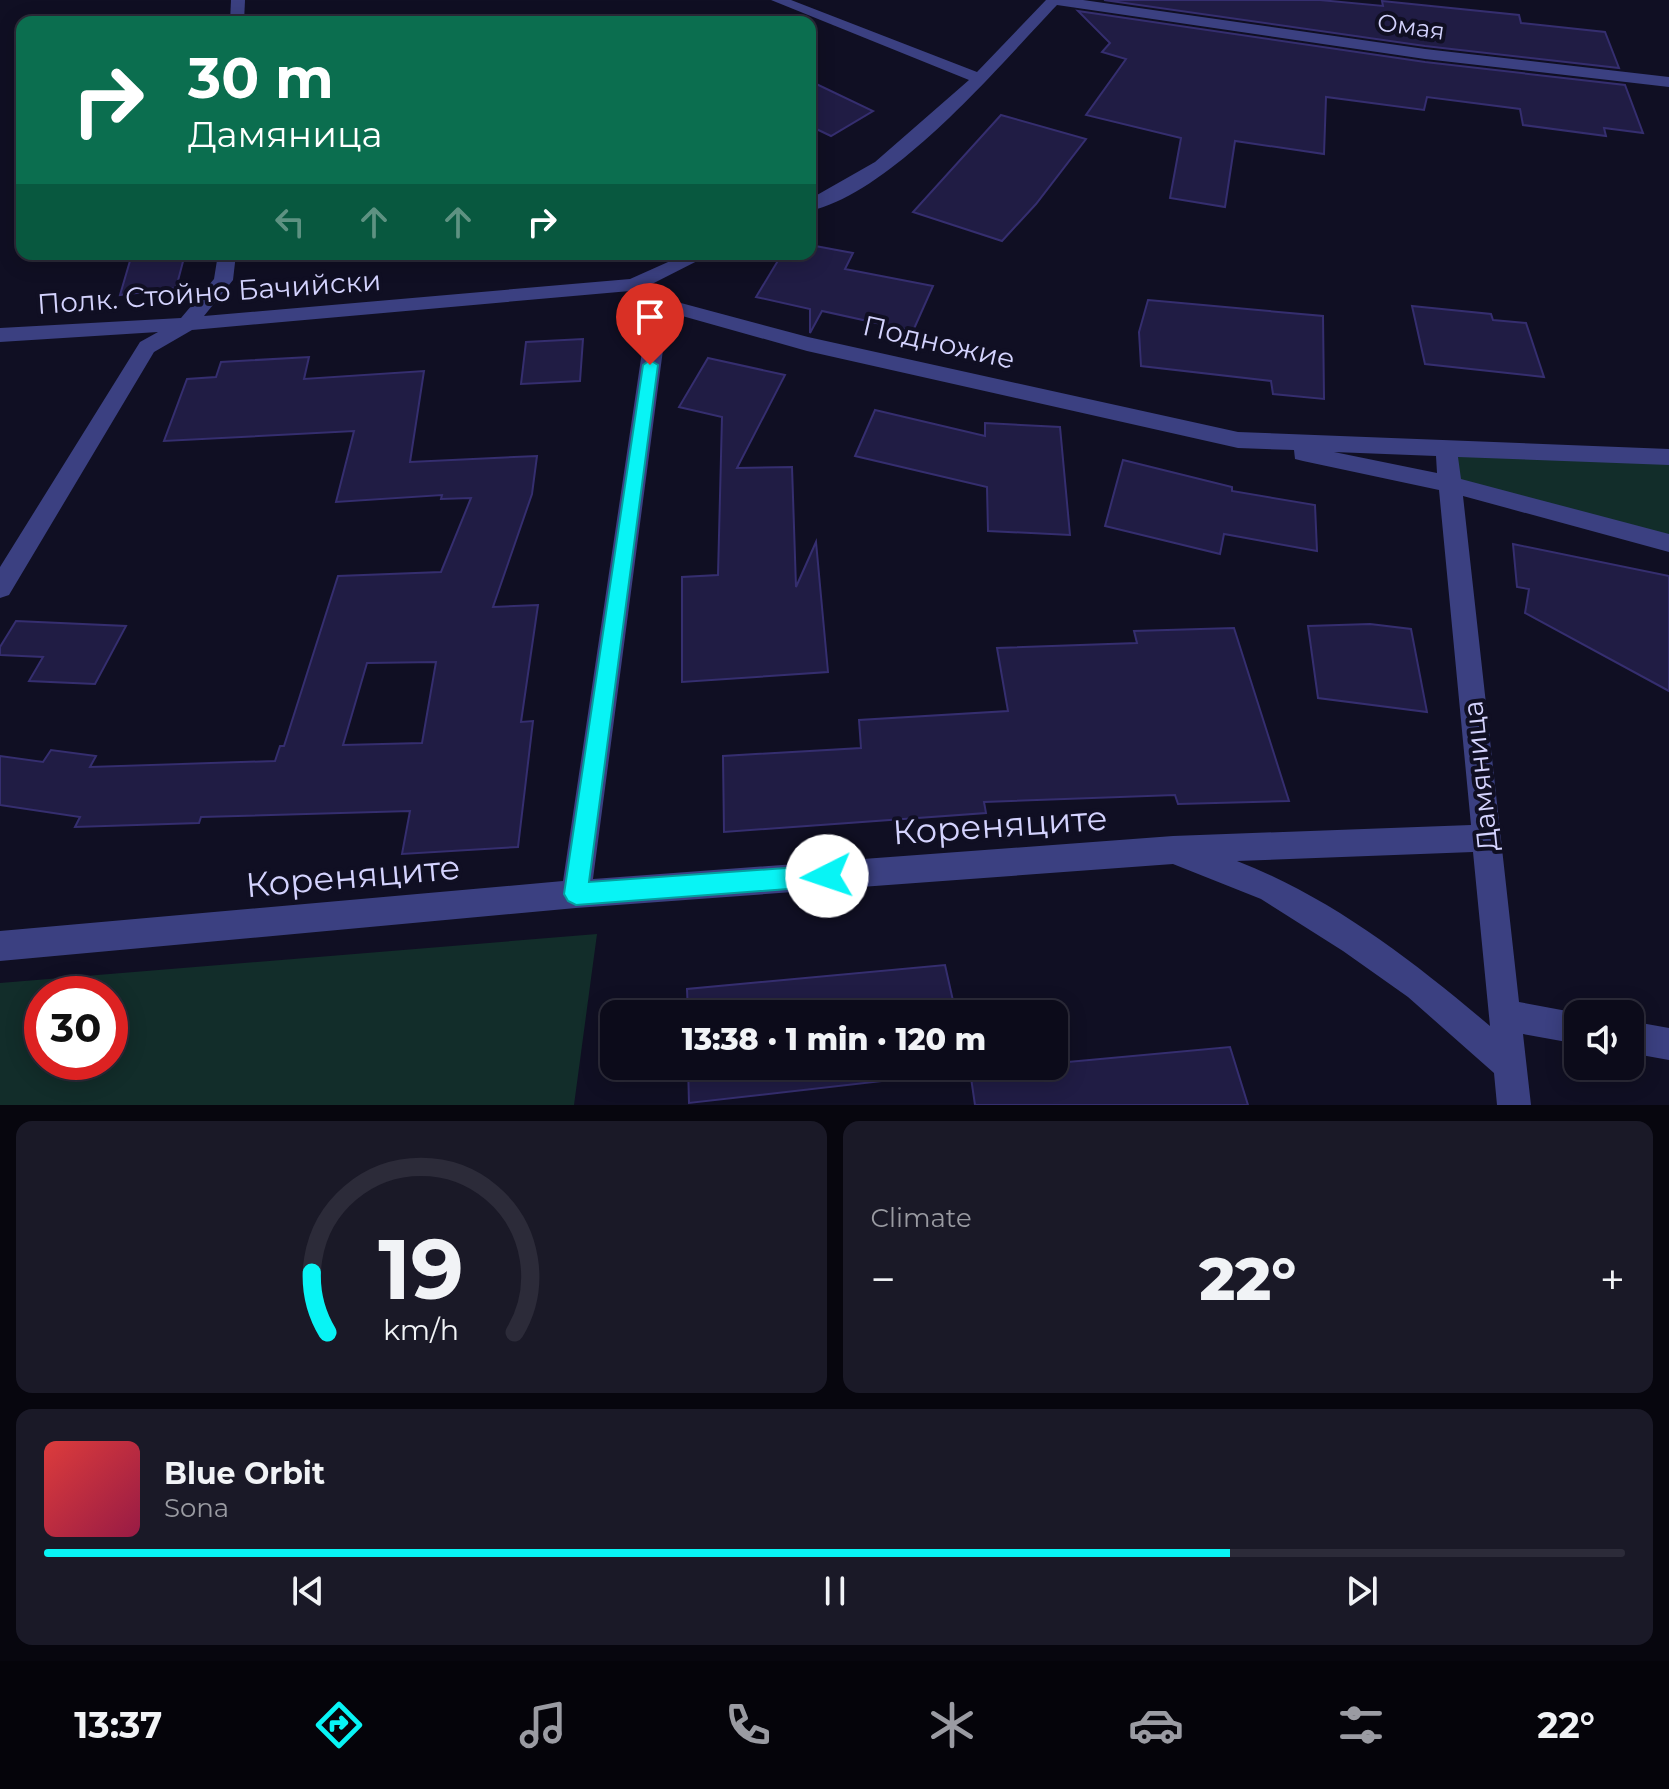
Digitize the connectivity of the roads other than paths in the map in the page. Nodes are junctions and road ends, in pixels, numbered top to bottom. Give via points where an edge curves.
1 (778, 0) edge
2 (1054, 0) edge
3 (978, 78) junction
4 (1669, 82) edge
5 (816, 203) edge
6 (226, 260) edge
7 (689, 260) edge
8 (634, 285) junction
9 (659, 303) junction
10 (187, 324) junction
11 (0, 335) edge
12 (1238, 440) junction
13 (1446, 447) junction
14 (1669, 457) edge
15 (1450, 484) junction
16 (1669, 543) edge
17 (0, 588) edge
18 (1486, 838) junction
19 (1173, 850) junction
20 (576, 894) junction
21 (0, 946) edge
22 (1504, 1015) junction
23 (1564, 1026) edge
24 (1644, 1040) edge
25 (1669, 1044) edge
26 (1510, 1065) junction
27 (1514, 1105) edge

1 - 3 street
2 - 3 street
2 - 4 street, Омая via 1425,54
3 - 5 street via 928,132 842,192
6 - 10 street via 223,280
7 - 8 street, Полк. Стойно Бачийски
8 - 9 street, Подножие
8 - 10 street, Полк. Стойно Бачийски
9 - 12 street, Подножие via 807,344
9 - 20 street
10 - 11 street, Полк. Стойно Бачийски
10 - 17 street via 147,347
12 - 13 street, Подножие
12 - 15 street, Подножие
13 - 14 street, Подножие
13 - 15 street, Дамяница
15 - 16 street, Подножие
15 - 18 street, Дамяница
18 - 19 street
18 - 22 street, Дамяница
19 - 20 street, Кореняците
19 - 26 street, Кореняците via 1272,889 1354,940 1419,986
20 - 21 street, Кореняците
22 - 23 street
22 - 26 street, Дамяница
24 - 25 street
26 - 27 street, Дамяница

